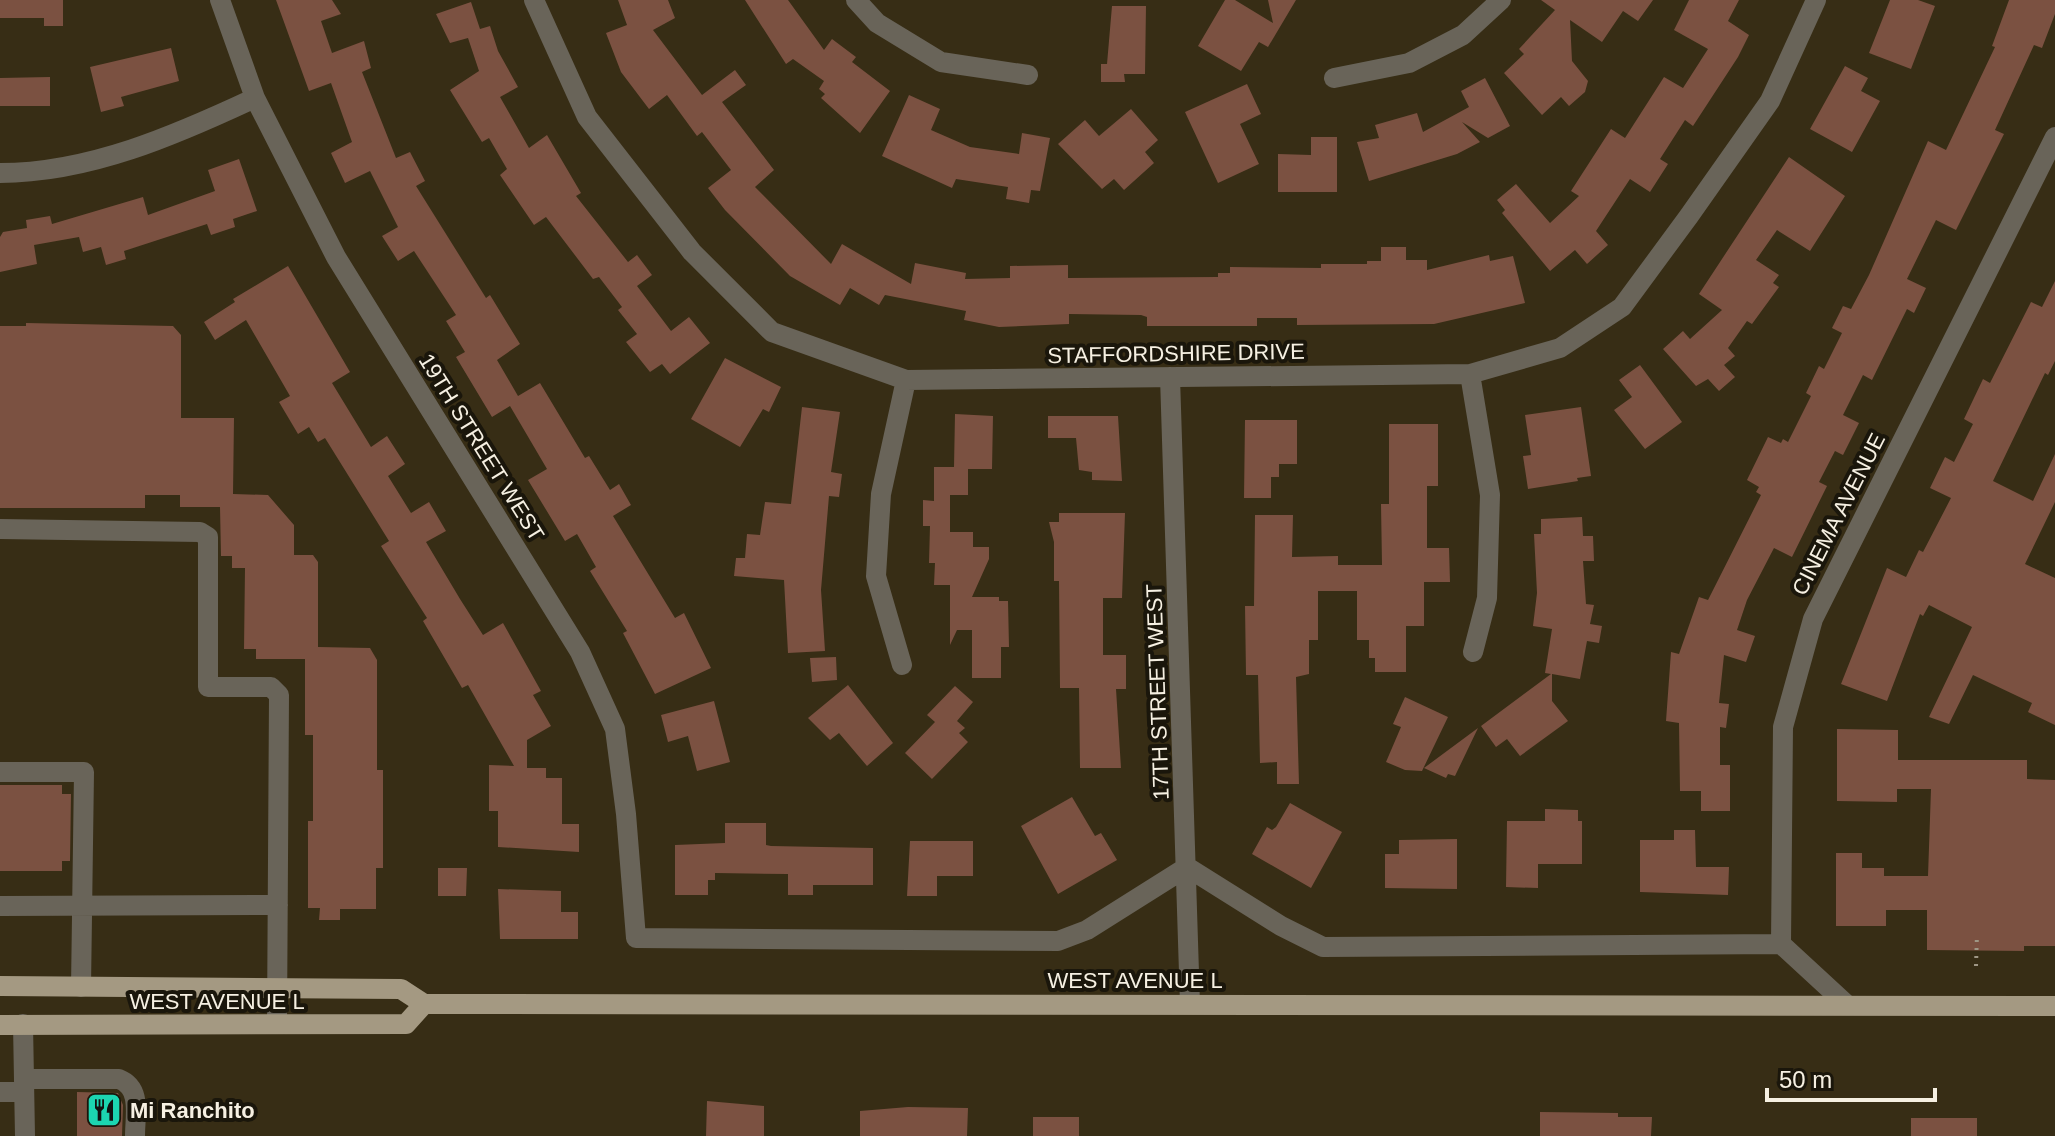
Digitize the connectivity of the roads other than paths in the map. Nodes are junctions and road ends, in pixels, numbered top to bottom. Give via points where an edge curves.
1 (220, 0) edge
2 (534, 0) edge
3 (856, 0) edge
4 (1501, 0) edge
5 (1816, 0) edge
6 (1028, 75) dead end
7 (1334, 78) dead end
8 (255, 98) junction
9 (2055, 137) edge
10 (0, 173) edge
11 (1470, 374) junction
12 (1170, 377) junction
13 (906, 380) junction
14 (0, 529) edge
15 (1473, 652) dead end
16 (902, 665) dead end
17 (0, 772) edge
18 (1187, 867) junction
19 (278, 905) junction
20 (0, 906) edge
21 (82, 907) junction
22 (636, 938) joint
23 (1781, 944) junction
24 (0, 986) edge
25 (81, 987) junction
26 (277, 988) junction
27 (1845, 1003) junction
28 (424, 1004) junction
29 (1190, 1004) junction
30 (2055, 1006) edge
31 (23, 1024) junction
32 (277, 1024) junction
33 (0, 1025) edge
34 (24, 1086) junction
35 (0, 1092) edge
36 (25, 1136) edge
37 (135, 1136) edge

1 - 8 street, 19TH STREET WEST
2 - 13 street, STAFFORDSHIRE DRIVE via 587,117 692,252 772,332
3 - 6 street via 877,23 941,62
4 - 7 street via 1463,35 1409,63
5 - 11 street, STAFFORDSHIRE DRIVE via 1770,101 1622,307 1560,348
8 - 10 street via 106,158
8 - 22 street, 19TH STREET WEST via 336,257 580,652 615,729
9 - 23 street, CINEMA AVENUE via 1813,619 1783,727
11 - 12 street, STAFFORDSHIRE DRIVE
11 - 15 street via 1490,495 1487,598
12 - 13 street, STAFFORDSHIRE DRIVE
12 - 18 street, 17TH STREET WEST
13 - 16 street via 881,494 876,576
14 - 19 street via 200,532 208,537 208,687 271,687 279,695
17 - 21 street via 84,772
18 - 22 street, WEST AVENUE L via 1087,930 1058,941
18 - 23 street via 1323,947
18 - 29 street, 17TH STREET WEST
19 - 21 street
19 - 26 street
20 - 21 street
21 - 25 street
23 - 27 street
24 - 25 main road, WEST AVENUE L
25 - 26 main road, WEST AVENUE L
26 - 28 main road, WEST AVENUE L via 401,989
26 - 32 street
27 - 29 main road, WEST AVENUE L
27 - 30 main road, WEST AVENUE L
28 - 29 main road, WEST AVENUE L
28 - 32 main road, WEST AVENUE L via 406,1024
31 - 32 main road, WEST AVENUE L
31 - 33 main road, WEST AVENUE L
31 - 34 street
34 - 35 street
34 - 36 street
34 - 37 street via 119,1079 130,1083 135,1091

